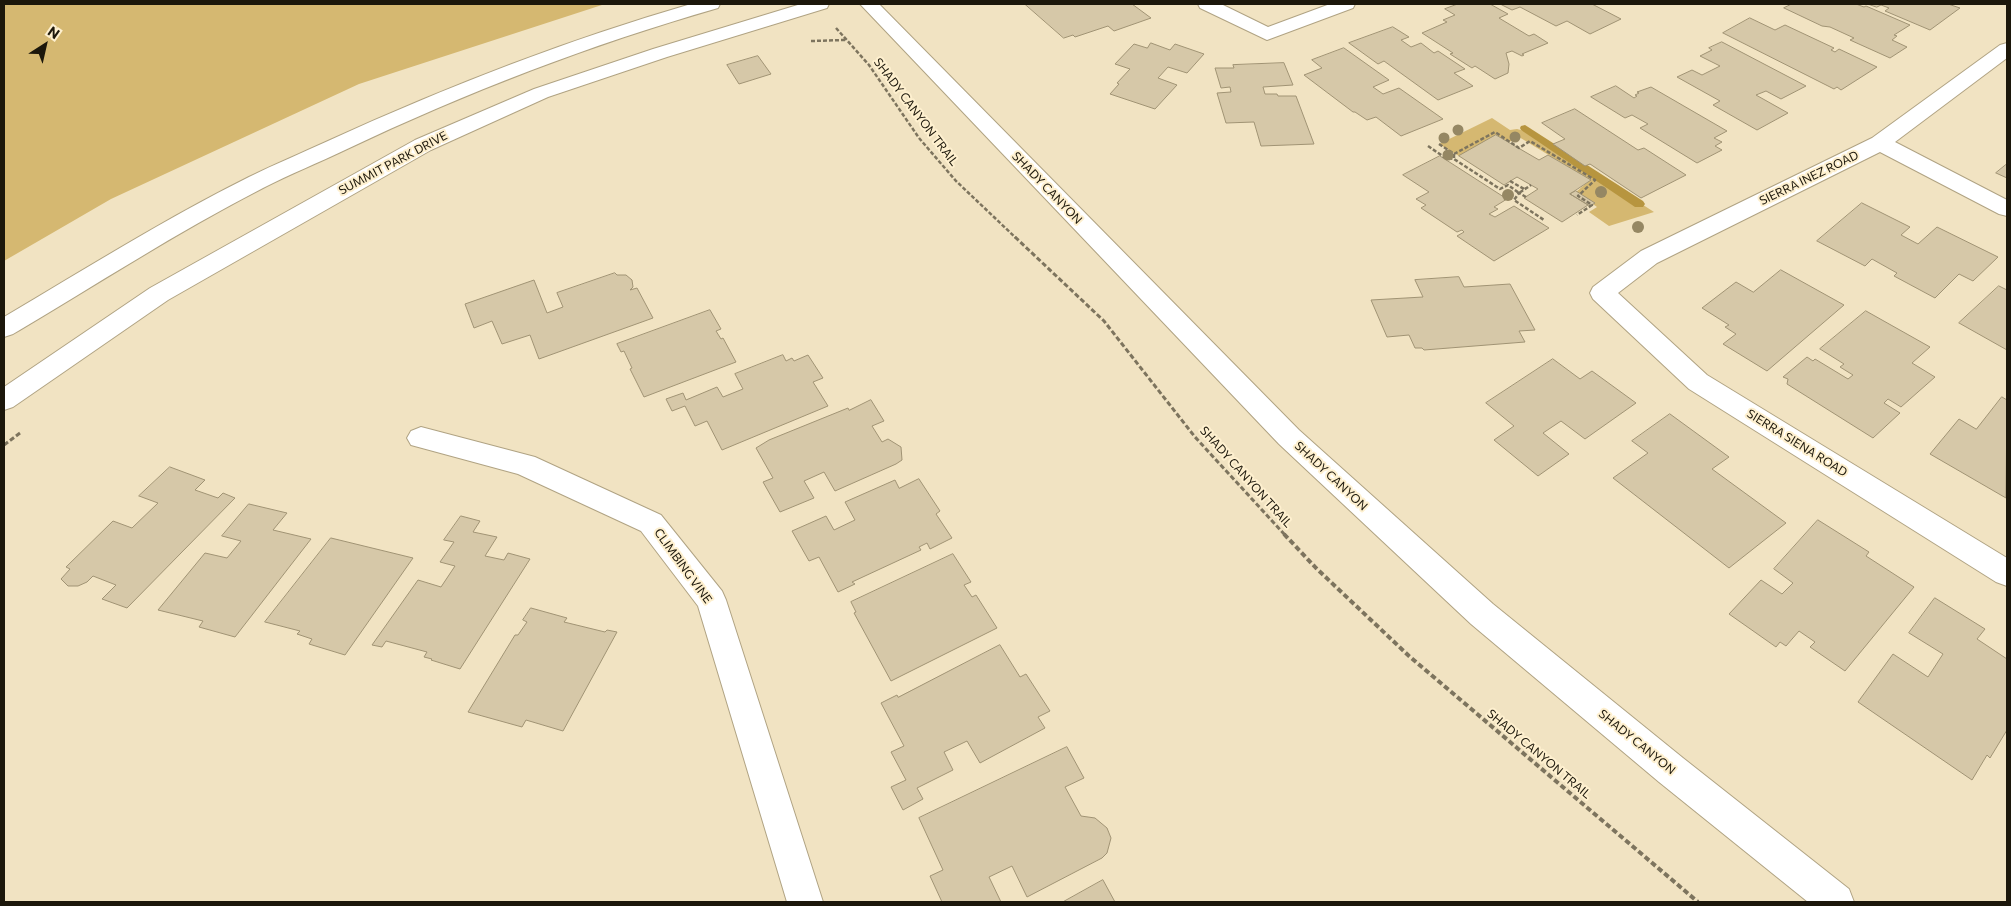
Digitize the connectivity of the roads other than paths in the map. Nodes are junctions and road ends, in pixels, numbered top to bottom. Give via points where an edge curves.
1 (711, 4) edge
2 (820, 4) edge
3 (869, 4) edge
4 (1207, 4) edge
5 (1346, 4) edge
6 (2007, 49) edge
7 (1880, 143) junction
8 (2007, 209) edge
9 (1602, 292) joint
10 (4, 328) edge
11 (4, 400) edge
12 (421, 438) dead end
13 (2007, 573) edge
14 (805, 902) edge
15 (1836, 902) edge

1 - 10 street via 594,40 387,122 256,183
2 - 11 street, SUMMIT PARK DRIVE via 541,93 422,145 159,294
3 - 15 street, SHADY CANYON via 1296,444 1482,614
4 - 5 street via 1266,34
6 - 7 street, SIERRA INEZ ROAD
7 - 8 street
7 - 9 street, SIERRA INEZ ROAD via 1649,257
9 - 13 street, SIERRA SIENA ROAD via 1698,382
12 - 14 street, CLIMBING VINE via 525,465 651,523 710,600

